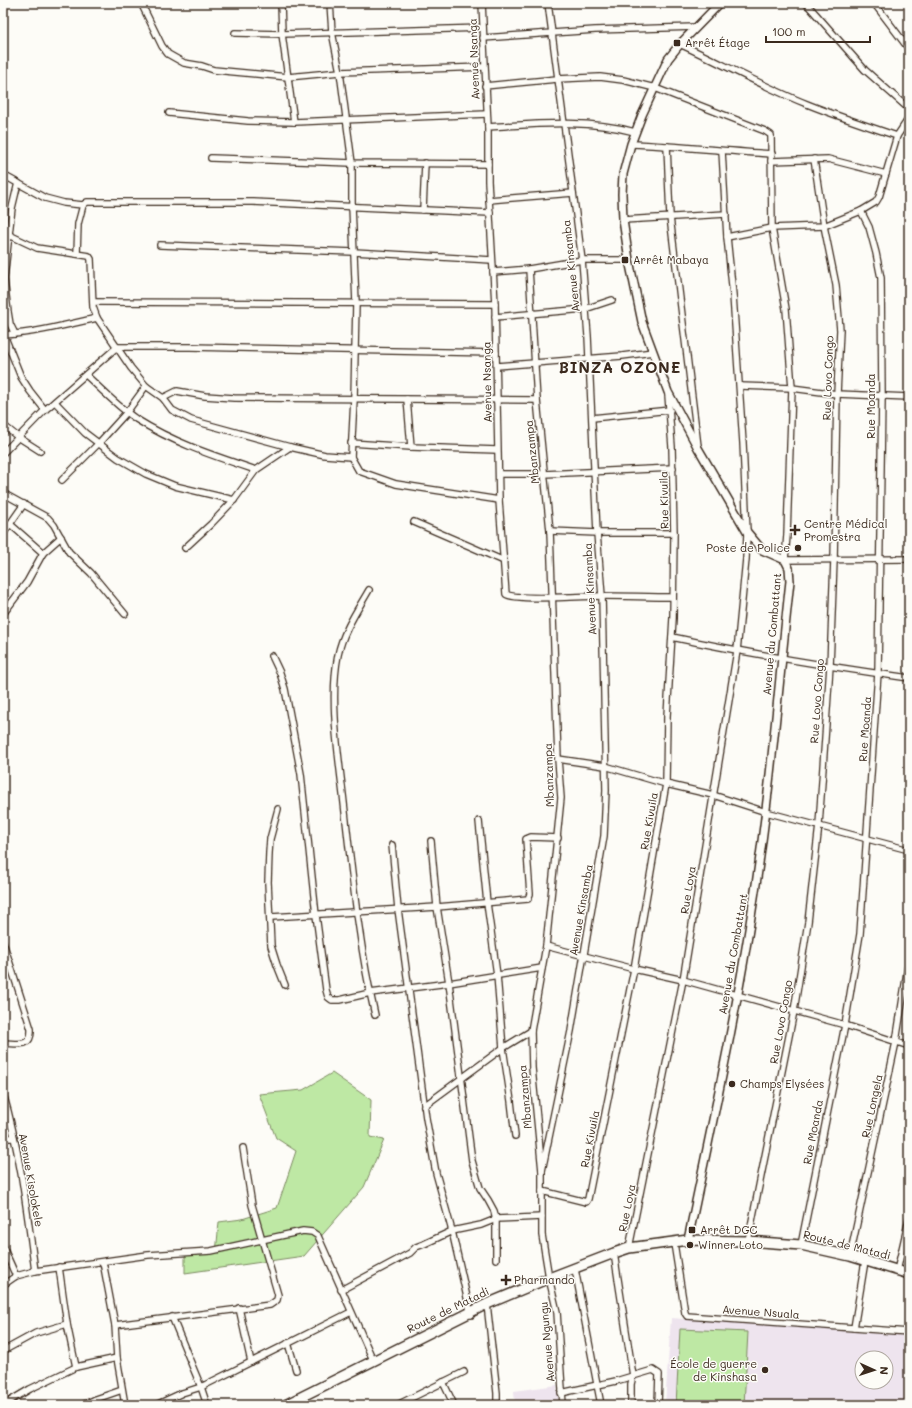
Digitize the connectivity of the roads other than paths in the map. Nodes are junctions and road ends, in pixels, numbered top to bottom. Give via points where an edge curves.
1 (141, 3) edge
2 (281, 3) edge
3 (330, 3) edge
4 (482, 3) edge
5 (548, 3) edge
6 (720, 3) edge
7 (806, 3) edge
8 (874, 3) edge
9 (696, 27) junction
10 (483, 28) junction
11 (332, 32) junction
12 (235, 33) dead end
13 (551, 33) junction
14 (282, 34) junction
15 (483, 38) junction
16 (680, 44) junction
17 (909, 49) edge
18 (484, 67) junction
19 (340, 72) junction
20 (288, 77) junction
21 (557, 79) junction
22 (485, 86) junction
23 (655, 88) junction
24 (909, 109) edge
25 (169, 113) dead end
26 (487, 114) junction
27 (909, 118) edge
28 (347, 120) junction
29 (294, 122) junction
30 (563, 123) junction
31 (488, 127) junction
32 (636, 132) junction
33 (897, 136) junction
34 (631, 144) junction
35 (667, 146) junction
36 (722, 151) junction
37 (772, 154) junction
38 (211, 158) dead end
39 (814, 159) junction
40 (771, 161) junction
41 (352, 163) junction
42 (425, 164) junction
43 (488, 164) junction
44 (886, 174) junction
45 (3, 175) edge
46 (18, 183) junction
47 (573, 193) junction
48 (489, 200) junction
49 (83, 205) junction
50 (352, 206) junction
51 (423, 210) junction
52 (862, 211) junction
53 (490, 213) junction
54 (726, 214) junction
55 (670, 217) junction
56 (623, 220) junction
57 (824, 226) junction
58 (772, 228) junction
59 (3, 232) edge
60 (10, 235) junction
61 (727, 237) junction
62 (160, 245) dead end
63 (354, 252) junction
64 (77, 254) junction
65 (492, 260) junction
66 (582, 260) junction
67 (629, 260) junction
68 (529, 269) junction
69 (493, 272) junction
70 (612, 300) dead end
71 (93, 302) junction
72 (356, 303) junction
73 (495, 304) junction
74 (585, 309) junction
75 (532, 313) junction
76 (97, 318) junction
77 (495, 318) junction
78 (15, 334) junction
79 (4, 335) edge
80 (117, 347) junction
81 (355, 350) junction
82 (653, 352) junction
83 (496, 353) junction
84 (589, 359) junction
85 (535, 363) junction
86 (497, 366) junction
87 (86, 375) junction
88 (146, 386) junction
89 (740, 386) junction
90 (792, 388) junction
91 (668, 392) junction
92 (837, 394) junction
93 (882, 396) junction
94 (909, 397) edge
95 (163, 398) junction
96 (354, 399) junction
97 (407, 399) junction
98 (497, 400) junction
99 (536, 400) junction
100 (55, 402) junction
101 (45, 410) junction
102 (670, 410) junction
103 (127, 412) junction
104 (592, 418) junction
105 (3, 425) edge
106 (18, 438) junction
107 (351, 443) junction
108 (98, 444) junction
109 (290, 447) junction
110 (411, 447) junction
111 (698, 448) junction
112 (497, 450) junction
113 (40, 451) dead end
114 (3, 453) edge
115 (351, 457) junction
116 (673, 468) junction
117 (256, 470) junction
118 (594, 472) junction
119 (499, 474) junction
120 (544, 474) junction
121 (62, 480) dead end
122 (3, 492) edge
123 (234, 500) junction
124 (499, 500) junction
125 (24, 504) junction
126 (414, 522) dead end
127 (10, 524) junction
128 (550, 532) junction
129 (747, 532) junction
130 (596, 533) junction
131 (674, 533) junction
132 (3, 534) edge
133 (61, 537) junction
134 (185, 548) dead end
135 (43, 553) junction
136 (880, 559) junction
137 (909, 559) edge
138 (504, 560) junction
139 (785, 560) junction
140 (834, 560) junction
141 (369, 590) dead end
142 (602, 596) junction
143 (673, 597) junction
144 (551, 598) junction
145 (3, 614) edge
146 (125, 614) dead end
147 (672, 637) junction
148 (737, 651) junction
149 (272, 656) dead end
150 (782, 659) junction
151 (830, 666) junction
152 (878, 673) junction
153 (909, 678) edge
154 (558, 759) junction
155 (605, 766) junction
156 (666, 784) junction
157 (713, 795) junction
158 (278, 809) dead end
159 (766, 812) junction
160 (479, 822) dead end
161 (819, 825) junction
162 (558, 838) junction
163 (867, 838) junction
164 (431, 841) dead end
165 (392, 845) dead end
166 (909, 850) edge
167 (487, 903) junction
168 (437, 907) junction
169 (398, 909) junction
170 (357, 912) junction
171 (316, 915) junction
172 (270, 917) junction
173 (3, 942) edge
174 (546, 946) junction
175 (584, 956) junction
176 (909, 959) edge
177 (542, 968) junction
178 (634, 969) junction
179 (497, 975) junction
180 (683, 980) junction
181 (449, 983) junction
182 (285, 985) dead end
183 (409, 988) junction
184 (370, 993) junction
185 (738, 996) junction
186 (794, 1011) junction
187 (375, 1015) dead end
188 (844, 1024) junction
189 (531, 1031) junction
190 (896, 1042) junction
191 (3, 1043) edge
192 (909, 1046) edge
193 (503, 1048) junction
194 (462, 1078) junction
195 (3, 1093) edge
196 (424, 1106) junction
197 (515, 1136) dead end
198 (3, 1138) edge
199 (14, 1138) junction
200 (243, 1148) dead end
201 (542, 1171) junction
202 (542, 1191) junction
203 (542, 1217) junction
204 (496, 1219) junction
205 (909, 1219) edge
206 (452, 1232) junction
207 (263, 1240) junction
208 (688, 1240) junction
209 (748, 1241) junction
210 (674, 1243) junction
211 (801, 1245) junction
212 (3, 1247) edge
213 (629, 1248) junction
214 (614, 1253) junction
215 (850, 1256) junction
216 (496, 1259) dead end
217 (865, 1261) junction
218 (103, 1262) junction
219 (59, 1267) junction
220 (575, 1268) junction
221 (35, 1271) junction
222 (897, 1271) junction
223 (909, 1274) edge
224 (16, 1276) junction
225 (549, 1278) junction
226 (3, 1285) edge
227 (341, 1290) junction
228 (486, 1304) junction
229 (239, 1308) junction
230 (351, 1312) junction
231 (471, 1314) junction
232 (172, 1317) junction
233 (67, 1324) junction
234 (115, 1325) junction
235 (854, 1328) junction
236 (909, 1332) edge
237 (288, 1343) junction
238 (3, 1350) edge
239 (117, 1358) junction
240 (373, 1360) junction
241 (251, 1362) junction
242 (76, 1367) junction
243 (296, 1370) dead end
244 (464, 1372) dead end
245 (633, 1376) junction
246 (442, 1382) junction
247 (597, 1385) junction
248 (201, 1386) junction
249 (122, 1390) junction
250 (562, 1393) junction
251 (290, 1404) edge
252 (401, 1404) edge
253 (3, 1405) edge
254 (83, 1405) edge
255 (125, 1405) edge
256 (156, 1405) edge
257 (207, 1405) edge
258 (454, 1405) edge
259 (497, 1405) edge
260 (563, 1405) edge
261 (601, 1405) edge
262 (631, 1405) edge
263 (658, 1405) edge

1 - 20 street via 162,46 168,54 184,63 214,70
2 - 14 street
3 - 11 street
4 - 10 street, Avenue Nsanga
5 - 13 street, Avenue Kinsamba
6 - 9 street, Avenue du Combattant
7 - 24 street via 865,70
8 - 17 street
9 - 13 street
9 - 16 street, Avenue du Combattant
10 - 11 street
10 - 15 street, Avenue Nsanga
11 - 14 street
11 - 19 street
12 - 14 street
13 - 15 street
13 - 21 street, Avenue Kinsamba
14 - 20 street
15 - 18 street, Avenue Nsanga
16 - 23 street, Avenue du Combattant via 668,59
16 - 33 street via 807,104
18 - 19 street
18 - 22 street, Avenue Nsanga
19 - 20 street
19 - 28 street
20 - 29 street
21 - 22 street
21 - 23 street via 600,77
21 - 30 street, Avenue Kinsamba
22 - 26 street, Avenue Nsanga
23 - 32 street, Avenue du Combattant
23 - 37 street via 769,133 772,138
25 - 29 street via 248,121
26 - 28 street
26 - 31 street, Avenue Nsanga
27 - 33 street
28 - 29 street
28 - 41 street
30 - 31 street
30 - 32 street via 597,124
30 - 47 street, Avenue Kinsamba
31 - 43 street, Avenue Nsanga
32 - 34 street, Avenue du Combattant
33 - 44 street
34 - 35 street
34 - 56 street, Avenue du Combattant via 623,174
35 - 36 street
35 - 55 street
36 - 37 street
36 - 54 street, Rue Loya
37 - 40 street
38 - 41 street
39 - 40 street
39 - 44 street via 835,160
39 - 57 street, Rue Lovo Congo
40 - 58 street
41 - 42 street
41 - 50 street
42 - 43 street
42 - 51 street
43 - 48 street, Avenue Nsanga
44 - 52 street via 876,202
45 - 46 street
46 - 49 street via 45,198
46 - 60 street via 12,208
47 - 48 street
47 - 66 street, Avenue Kinsamba
48 - 53 street, Avenue Nsanga
49 - 50 street via 87,202 246,202
49 - 64 street via 78,224
50 - 51 street
50 - 63 street
51 - 53 street
52 - 57 street
52 - 93 street, Rue Moanda via 869,228 881,278
53 - 65 street, Avenue Nsanga
54 - 55 street
54 - 61 street, Rue Loya
55 - 56 street
55 - 111 street
56 - 67 street, Avenue du Combattant
57 - 58 street
57 - 92 street, Rue Lovo Congo via 836,285 840,330
58 - 61 street
58 - 90 street via 786,309
59 - 60 street
60 - 64 street via 37,248
60 - 78 street via 4,279 10,324
61 - 89 street, Rue Loya
62 - 63 street
63 - 65 street
63 - 72 street
64 - 71 street via 89,256 91,259
65 - 69 street, Avenue Nsanga
66 - 67 street
66 - 68 street
66 - 74 street, Avenue Kinsamba
67 - 82 street, Avenue du Combattant via 642,322
68 - 69 street
68 - 75 street, Mbanzampa
69 - 73 street, Avenue Nsanga
70 - 74 street
71 - 72 street
71 - 76 street
72 - 73 street
72 - 81 street
73 - 77 street, Avenue Nsanga
74 - 75 street
74 - 84 street, Avenue Kinsamba
75 - 77 street
75 - 85 street, Mbanzampa
76 - 78 street
76 - 80 street
77 - 83 street, Avenue Nsanga
78 - 79 street
79 - 101 street via 21,377
80 - 81 street
80 - 87 street
80 - 88 street
81 - 83 street
81 - 96 street
82 - 84 street
82 - 91 street, Avenue du Combattant
83 - 86 street, Avenue Nsanga
84 - 85 street
84 - 104 street, Avenue Kinsamba
85 - 86 street
85 - 99 street, Mbanzampa
86 - 98 street, Avenue Nsanga
87 - 100 street
87 - 103 street
88 - 95 street
88 - 103 street
89 - 90 street
89 - 129 street, Rue Loya
90 - 92 street
90 - 139 street
91 - 102 street, Rue Kivuila
91 - 111 street, Avenue du Combattant
92 - 93 street
92 - 140 street, Rue Lovo Congo
93 - 94 street
93 - 136 street, Rue Moanda
95 - 96 street via 177,390 205,396 234,398
95 - 109 street via 172,410 191,420
96 - 97 street
96 - 107 street
97 - 98 street
97 - 110 street
98 - 99 street
98 - 112 street, Avenue Nsanga
99 - 120 street, Mbanzampa
100 - 101 street
100 - 108 street
101 - 106 street
102 - 104 street
102 - 116 street, Rue Kivuila
103 - 108 street
103 - 117 street via 173,440
104 - 118 street, Avenue Kinsamba
105 - 106 street
106 - 113 street
106 - 114 street
107 - 110 street
107 - 115 street
108 - 121 street
108 - 123 street via 146,474 175,486
109 - 115 street via 325,455
109 - 117 street
110 - 112 street
111 - 129 street, Avenue du Combattant
112 - 119 street, Avenue Nsanga
115 - 124 street via 359,471 396,484
116 - 118 street
116 - 131 street, Rue Kivuila
117 - 123 street
118 - 120 street
118 - 130 street, Avenue Kinsamba
119 - 120 street
119 - 124 street, Avenue Nsanga
120 - 128 street, Mbanzampa
122 - 125 street
123 - 134 street
124 - 138 street, Avenue Nsanga
125 - 127 street
125 - 133 street via 48,518
126 - 138 street
127 - 132 street
127 - 135 street
128 - 130 street
128 - 144 street, Mbanzampa
129 - 139 street, Avenue du Combattant via 762,550
129 - 148 street, Rue Loya
130 - 131 street
130 - 142 street, Avenue Kinsamba
131 - 143 street, Rue Kivuila
133 - 135 street
133 - 146 street via 69,552 91,573
135 - 145 street via 27,582
136 - 137 street
136 - 140 street
136 - 152 street, Rue Moanda
138 - 144 street, Avenue Nsanga via 508,596
139 - 140 street
139 - 150 street, Avenue du Combattant via 789,568 790,581
140 - 151 street, Rue Lovo Congo
141 - 170 street via 344,634 338,655 336,677 338,756
142 - 143 street, Avenue Nsanga
142 - 144 street, Avenue Nsanga
142 - 155 street, Avenue Kinsamba
143 - 147 street, Rue Kivuila
144 - 154 street, Mbanzampa
147 - 148 street
147 - 156 street, Rue Kivuila
148 - 150 street
148 - 157 street, Rue Loya
149 - 171 street via 285,689 301,774
150 - 151 street
150 - 159 street, Avenue du Combattant
151 - 152 street
151 - 161 street, Rue Lovo Congo
152 - 153 street
152 - 163 street, Rue Moanda
154 - 155 street
154 - 162 street, Mbanzampa via 561,798
155 - 156 street
155 - 175 street, Avenue Kinsamba via 604,836
156 - 157 street
156 - 178 street, Rue Kivuila
157 - 159 street
157 - 180 street, Rue Loya
158 - 172 street via 270,839
159 - 161 street
159 - 185 street, Avenue du Combattant
160 - 167 street
161 - 163 street
161 - 186 street, Rue Lovo Congo via 808,922
162 - 167 street via 526,839 530,894 528,899
162 - 174 street, Mbanzampa
163 - 166 street
163 - 188 street, Rue Moanda via 860,934
164 - 168 street
165 - 169 street
167 - 168 street
167 - 179 street
168 - 169 street
168 - 181 street
169 - 170 street
169 - 183 street
170 - 171 street
170 - 184 street
171 - 172 street
171 - 184 street via 328,996 332,1000 340,1000
172 - 182 street via 271,946
173 - 191 street via 32,1036 23,1044
174 - 175 street
174 - 177 street, Mbanzampa
175 - 178 street
175 - 201 street, Avenue Kinsamba via 572,1031
176 - 190 street, Rue Longela
177 - 179 street
177 - 189 street, Mbanzampa
178 - 180 street
178 - 202 street, Rue Kivuila via 588,1199 582,1202
179 - 181 street
179 - 193 street
180 - 185 street
180 - 213 street, Rue Loya
181 - 183 street
181 - 194 street
183 - 184 street
183 - 196 street
184 - 187 street
185 - 186 street
185 - 208 street, Avenue du Combattant
186 - 188 street
186 - 209 street, Rue Lovo Congo
188 - 190 street
188 - 211 street, Rue Moanda
189 - 193 street
189 - 201 street, Mbanzampa
190 - 192 street
190 - 215 street, Rue Longela
193 - 194 street
193 - 197 street
194 - 196 street
194 - 204 street via 475,1174
195 - 199 street, Avenue Kisolokele
196 - 206 street via 436,1173
198 - 199 street
199 - 221 street, Avenue Kisolokele
200 - 207 street via 252,1205
201 - 202 street, Mbanzampa
202 - 203 street, Mbanzampa
203 - 204 street
203 - 225 street, Mbanzampa via 542,1235
204 - 206 street
204 - 216 street
205 - 222 street
206 - 227 street via 416,1246 410,1253
206 - 231 street
207 - 218 street via 211,1251 148,1255
207 - 227 street via 303,1231 312,1232 318,1236 323,1246
207 - 229 street via 278,1294 277,1300 270,1305
208 - 209 main road, Route de Matadi
208 - 210 main road, Route de Matadi
209 - 211 main road, Route de Matadi
210 - 213 main road, Route de Matadi
210 - 235 street, Avenue Nsuala via 687,1316
211 - 215 main road, Route de Matadi
212 - 224 street
213 - 214 main road, Route de Matadi
214 - 220 main road, Route de Matadi
214 - 245 street
215 - 217 main road, Route de Matadi
217 - 222 main road, Route de Matadi
217 - 235 street
218 - 219 street
218 - 234 street
219 - 221 street
219 - 233 street
220 - 225 main road, Route de Matadi
220 - 247 street
221 - 224 street
222 - 223 main road, Route de Matadi
224 - 226 street
225 - 228 main road, Route de Matadi
225 - 250 street, Avenue Ngungu via 557,1312
227 - 230 street
228 - 231 main road, Route de Matadi
228 - 259 street
229 - 232 street
229 - 241 street
230 - 237 street
230 - 240 street
231 - 240 main road, Route de Matadi
232 - 234 street
232 - 248 street
233 - 238 street via 36,1333
233 - 242 street
234 - 239 street
235 - 236 street, Avenue Nsuala
237 - 241 street
237 - 243 street
239 - 242 street
239 - 249 street
240 - 251 main road, Route de Matadi
241 - 248 street
242 - 253 street
244 - 246 street
245 - 247 street
245 - 262 street
245 - 263 street via 653,1370 659,1374
246 - 252 street
246 - 258 street
247 - 250 street
247 - 261 street
248 - 256 street
248 - 257 street
249 - 254 street
249 - 255 street
250 - 260 street, Avenue Ngungu

